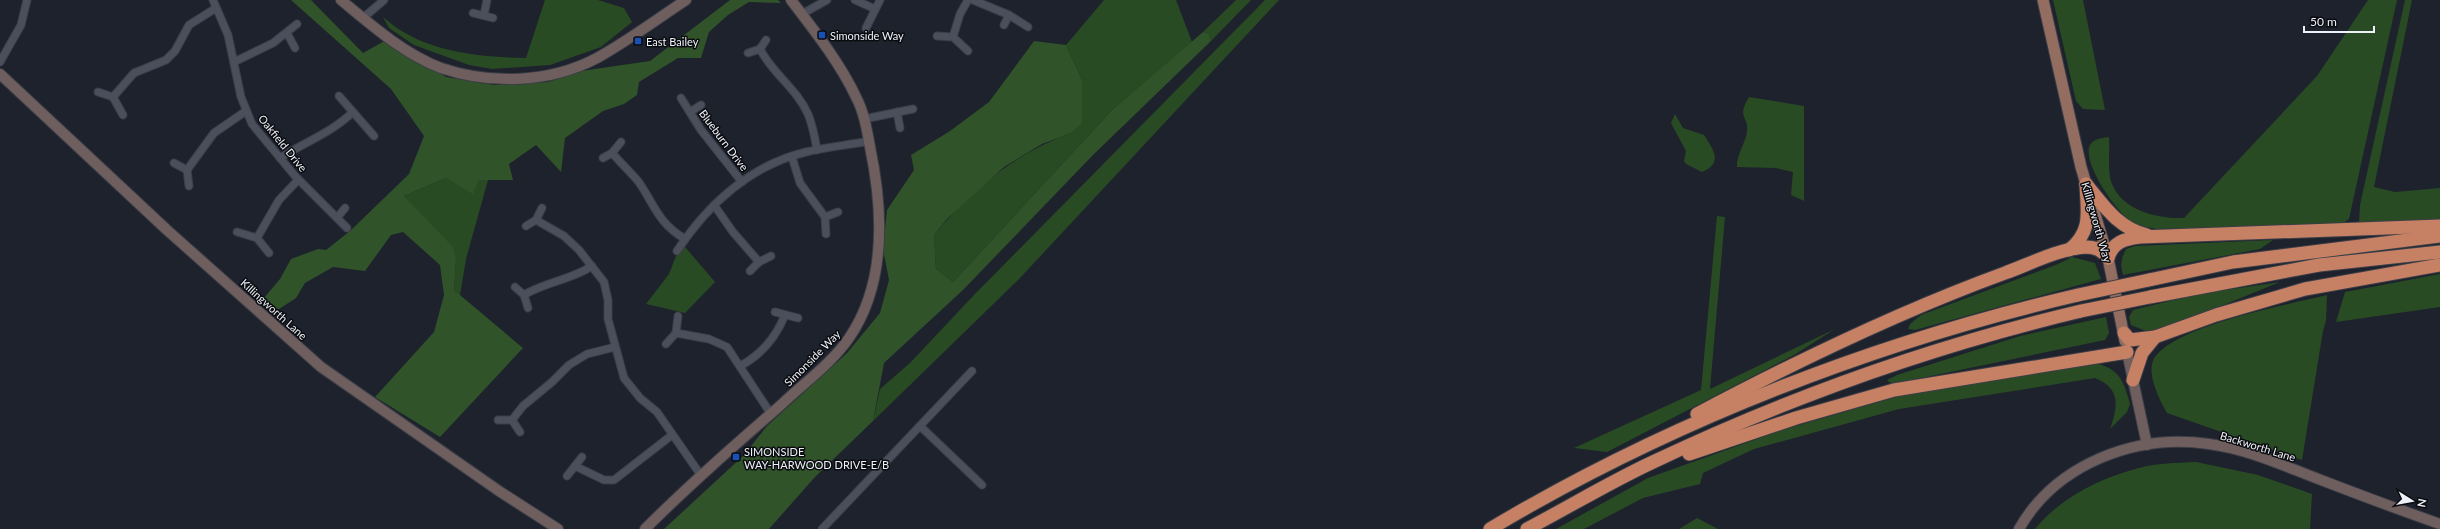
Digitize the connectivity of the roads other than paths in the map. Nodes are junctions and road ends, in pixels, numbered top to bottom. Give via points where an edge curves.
1 (27, 0) edge
2 (212, 0) edge
3 (341, 0) edge
4 (384, 0) edge
5 (487, 0) edge
6 (686, 0) edge
7 (791, 0) edge
8 (826, 0) edge
9 (855, 0) edge
10 (880, 0) edge
11 (968, 0) edge
12 (972, 0) edge
13 (2043, 0) edge
14 (216, 8) junction
15 (875, 10) junction
16 (473, 13) dead end
17 (802, 14) junction
18 (484, 15) junction
19 (1009, 15) junction
20 (363, 18) junction
21 (493, 18) dead end
22 (297, 24) dead end
23 (1004, 25) dead end
24 (1028, 27) dead end
25 (866, 28) dead end
26 (287, 33) junction
27 (937, 36) dead end
28 (953, 37) junction
29 (766, 40) dead end
30 (295, 48) dead end
31 (760, 49) junction
32 (968, 51) dead end
33 (748, 53) dead end
34 (0, 62) edge
35 (234, 62) junction
36 (0, 74) edge
37 (98, 92) dead end
38 (339, 96) dead end
39 (113, 97) junction
40 (681, 98) dead end
41 (701, 105) dead end
42 (913, 109) dead end
43 (246, 111) junction
44 (353, 112) junction
45 (690, 112) junction
46 (897, 112) junction
47 (123, 115) dead end
48 (864, 119) junction
49 (900, 128) dead end
50 (374, 136) dead end
51 (869, 141) junction
52 (621, 142) dead end
53 (817, 150) junction
54 (612, 154) junction
55 (792, 157) junction
56 (280, 158) junction
57 (603, 158) dead end
58 (174, 163) dead end
59 (187, 170) junction
60 (298, 180) junction
61 (742, 182) junction
62 (2086, 184) junction
63 (189, 186) dead end
64 (714, 205) junction
65 (345, 208) dead end
66 (542, 208) dead end
67 (838, 212) dead end
68 (825, 217) junction
69 (336, 218) junction
70 (536, 220) junction
71 (526, 226) dead end
72 (2440, 226) edge
73 (347, 228) dead end
74 (237, 232) dead end
75 (826, 234) dead end
76 (2150, 236) junction
77 (2440, 236) edge
78 (257, 238) junction
79 (685, 239) junction
80 (677, 251) dead end
81 (2067, 251) junction
82 (2440, 252) edge
83 (269, 253) dead end
84 (772, 256) dead end
85 (2108, 258) junction
86 (759, 262) junction
87 (2440, 265) edge
88 (592, 266) junction
89 (750, 271) dead end
90 (515, 287) dead end
91 (524, 295) junction
92 (528, 308) dead end
93 (775, 312) dead end
94 (785, 315) junction
95 (678, 316) dead end
96 (798, 318) dead end
97 (676, 333) junction
98 (2124, 333) junction
99 (2155, 337) junction
100 (666, 344) dead end
101 (615, 347) junction
102 (2127, 352) junction
103 (740, 366) junction
104 (972, 371) dead end
105 (2133, 380) junction
106 (771, 414) junction
107 (498, 420) dead end
108 (512, 420) junction
109 (920, 426) junction
110 (520, 432) dead end
111 (672, 435) junction
112 (1646, 445) junction
113 (2147, 445) junction
114 (582, 457) dead end
115 (1652, 462) junction
116 (575, 466) junction
117 (700, 474) junction
118 (567, 476) dead end
119 (982, 485) dead end
120 (2440, 524) edge
121 (558, 529) edge
122 (646, 529) edge
123 (822, 529) edge
124 (1490, 529) edge
125 (1527, 529) edge
126 (2019, 529) edge

1 - 34 street via 21,25
2 - 14 street, Oakfield Drive
3 - 20 main road
4 - 20 street
5 - 18 street
6 - 20 main road via 596,58 553,74 526,78 498,79 440,67 411,52
7 - 17 main road, Simonside Way
8 - 17 street
9 - 15 street
10 - 15 street
11 - 28 street via 960,14
12 - 19 street
13 - 62 main road, Killingworth Way
14 - 35 street, Oakfield Drive via 228,35
14 - 39 street via 189,25 175,51 166,60 134,73
15 - 25 street
16 - 18 street
17 - 48 main road, Simonside Way via 846,78 857,98
18 - 21 street
19 - 23 street
19 - 24 street
22 - 26 street
26 - 30 street
26 - 35 street via 273,43
27 - 28 street
28 - 32 street
29 - 31 street
31 - 33 street
31 - 53 street via 766,62 808,112 814,128
35 - 43 street, Oakfield Drive
36 - 121 main road, Killingworth Lane via 167,230 321,367 510,499
37 - 39 street
38 - 44 street
39 - 47 street
40 - 45 street, Blueburn Drive
41 - 45 street, Blueburn Drive
42 - 46 street
43 - 56 street, Oakfield Drive via 252,124
43 - 59 street via 214,133
44 - 50 street
44 - 56 street via 323,136 303,143
45 - 61 street, Blueburn Drive
46 - 48 street
46 - 49 street
48 - 51 main road, Simonside Way
51 - 53 street, Blueburn Drive
51 - 106 main road, Simonside Way via 878,193 880,226 877,259 868,303 848,340
52 - 54 street
53 - 55 street, Blueburn Drive
54 - 57 street
54 - 79 street via 638,181 659,218
55 - 61 street, Blueburn Drive via 759,170
55 - 68 street via 800,183
56 - 60 street, Oakfield Drive
58 - 59 street
59 - 63 street
60 - 69 street, Oakfield Drive
60 - 78 street via 279,200
61 - 64 street, Blueburn Drive
62 - 76 highway via 2121,224
62 - 81 highway via 2086,229 2082,238
62 - 85 main road, Killingworth Way
64 - 79 street, Blueburn Drive
64 - 86 street
65 - 69 street
66 - 70 street
67 - 68 street
68 - 75 street
69 - 73 street, Oakfield Drive
70 - 71 street
70 - 88 street via 564,236
72 - 76 highway
74 - 78 street
76 - 85 highway via 2120,242 2111,250
77 - 112 highway, bridge via 2233,262 2008,312 1936,333 1828,370
78 - 83 street
79 - 80 street, Blueburn Drive
81 - 85 highway via 2084,247 2098,249
81 - 112 highway via 1905,312 1786,368 1683,421
82 - 115 highway, bridge via 2319,265 2081,311 2020,326 1860,376 1731,427
84 - 86 street
85 - 98 main road, Killingworth Way
86 - 89 street
87 - 99 highway via 2305,289 2216,315
88 - 91 street via 578,275 534,289
88 - 101 street via 604,282 608,300 608,319
90 - 91 street
91 - 92 street
93 - 94 street
94 - 96 street
94 - 103 street via 777,333 768,344
95 - 97 street
97 - 100 street
97 - 103 street via 718,342 727,347
98 - 99 highway via 2130,340
98 - 102 main road, Killingworth Way
99 - 105 highway via 2142,353
101 - 108 street via 587,354 569,365 523,406
101 - 111 street via 624,378 640,398 657,412
102 - 105 main road, Killingworth Way
102 - 115 highway via 1894,390 1796,418 1681,457
103 - 106 street
104 - 109 street
105 - 113 main road, Killingworth Way
106 - 117 main road, Simonside Way
107 - 108 street
108 - 110 street
109 - 119 street
109 - 123 street
111 - 116 street via 614,480 604,480
111 - 117 street
112 - 124 highway
113 - 120 main road, Backworth Lane via 2191,442 2236,449
113 - 126 main road, Backworth Lane via 2105,456 2076,470 2033,507
114 - 116 street
115 - 125 highway
116 - 118 street
117 - 122 main road, Simonside Way

